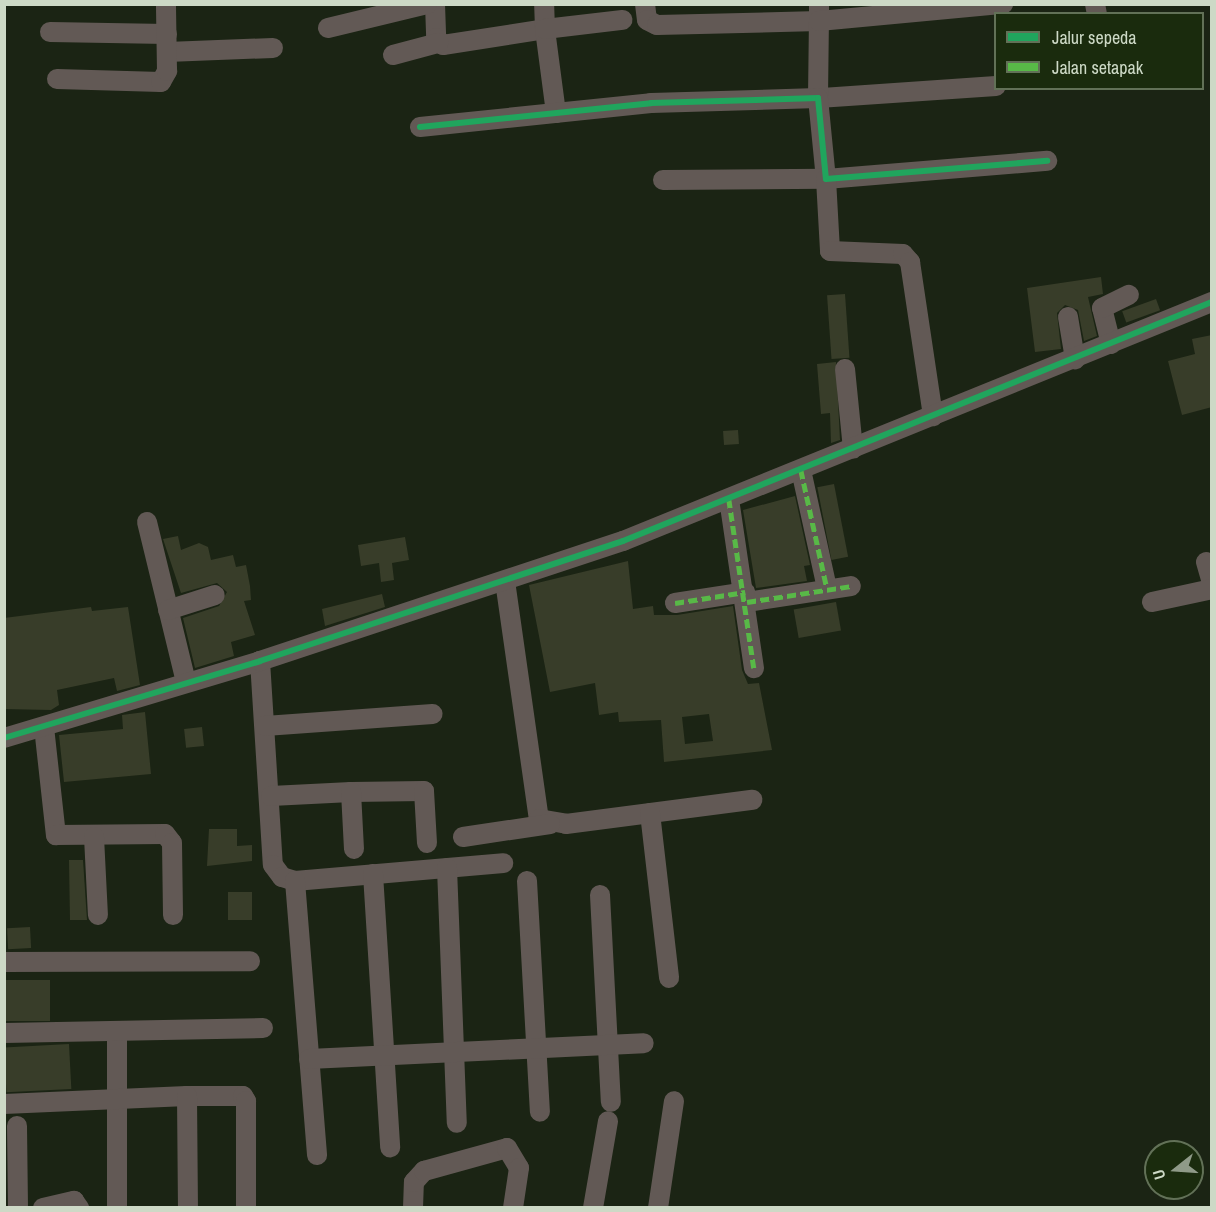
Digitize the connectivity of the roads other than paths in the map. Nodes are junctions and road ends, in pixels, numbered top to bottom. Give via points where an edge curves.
1 (166, 4) edge
2 (427, 4) edge
3 (435, 4) edge
4 (544, 4) edge
5 (645, 4) edge
6 (1003, 4) edge
7 (940, 7) edge
8 (819, 13) edge
9 (622, 20) dead end
10 (328, 28) dead end
11 (545, 29) junction
12 (50, 32) dead end
13 (167, 43) junction
14 (438, 43) junction
15 (273, 48) dead end
16 (393, 55) dead end
17 (57, 79) dead end
18 (994, 87) edge
19 (818, 99) junction
20 (556, 113) junction
21 (420, 127) dead end
22 (1047, 161) dead end
23 (826, 179) junction
24 (663, 180) dead end
25 (1129, 295) dead end
26 (1212, 302) edge
27 (1068, 316) dead end
28 (1111, 344) junction
29 (1075, 358) junction
30 (845, 369) dead end
31 (933, 416) junction
32 (853, 449) junction
33 (801, 470) junction
34 (729, 499) junction
35 (147, 522) dead end
36 (1206, 562) dead end
37 (505, 581) junction
38 (1212, 583) edge
39 (851, 586) dead end
40 (827, 588) junction
41 (1212, 589) edge
42 (215, 595) dead end
43 (746, 597) junction
44 (1152, 602) dead end
45 (675, 603) dead end
46 (168, 610) junction
47 (260, 662) junction
48 (754, 668) dead end
49 (186, 682) junction
50 (433, 714) dead end
51 (265, 726) junction
52 (44, 728) junction
53 (4, 738) edge
54 (351, 792) junction
55 (271, 796) junction
56 (752, 800) dead end
57 (651, 813) junction
58 (550, 824) junction
59 (94, 837) junction
60 (463, 837) dead end
61 (428, 843) dead end
62 (354, 849) dead end
63 (503, 863) dead end
64 (447, 868) junction
65 (373, 874) junction
66 (295, 881) junction
67 (527, 881) dead end
68 (600, 895) dead end
69 (98, 915) dead end
70 (173, 915) dead end
71 (250, 961) dead end
72 (4, 962) edge
73 (669, 978) dead end
74 (263, 1028) dead end
75 (117, 1031) junction
76 (4, 1033) edge
77 (644, 1043) dead end
78 (607, 1045) junction
79 (537, 1047) junction
80 (454, 1051) junction
81 (384, 1052) junction
82 (309, 1059) junction
83 (187, 1096) junction
84 (118, 1100) junction
85 (674, 1101) dead end
86 (4, 1104) edge
87 (540, 1112) dead end
88 (457, 1123) dead end
89 (17, 1126) dead end
90 (390, 1148) dead end
91 (317, 1155) dead end
92 (18, 1208) edge
93 (43, 1208) edge
94 (79, 1208) edge
95 (117, 1208) edge
96 (188, 1208) edge
97 (246, 1208) edge
98 (413, 1208) edge
99 (513, 1208) edge
100 (593, 1208) edge
101 (658, 1208) edge

1 - 13 street
2 - 10 street
3 - 14 street
4 - 11 street
5 - 8 street via 647,20 657,26
6 - 7 street
7 - 8 street
8 - 19 street
9 - 11 street
11 - 14 street
11 - 20 street
12 - 13 street
13 - 15 street
13 - 17 street via 161,82
14 - 16 street
18 - 19 street
19 - 20 street via 651,103
19 - 23 street
20 - 21 street
22 - 23 street
23 - 24 street
23 - 31 street via 830,251 903,254 910,262
25 - 28 street via 1102,308
26 - 28 street
27 - 29 street
28 - 29 street
29 - 31 street
30 - 32 street
31 - 32 street
32 - 33 street
33 - 34 street
33 - 40 street
34 - 37 street
34 - 43 street
35 - 46 street
36 - 38 street
37 - 47 street
37 - 58 street via 534,808 539,819
39 - 40 street
40 - 43 street
41 - 44 street
42 - 46 street
43 - 45 street
43 - 48 street
46 - 49 street
47 - 49 street
47 - 51 street
49 - 52 street
50 - 51 street
51 - 55 street
52 - 53 street
52 - 59 street via 52,828 61,838
54 - 55 street
54 - 61 street via 424,791
54 - 62 street
55 - 66 street via 273,865
56 - 57 street
57 - 58 street
57 - 73 street
58 - 60 street
59 - 69 street
59 - 70 street via 170,838
63 - 64 street
64 - 65 street
64 - 80 street
65 - 66 street
65 - 81 street
66 - 82 street
67 - 79 street
68 - 78 street
71 - 72 street
74 - 75 street
75 - 76 street
75 - 84 street
77 - 78 street
78 - 79 street
78 - 100 street via 609,1111
79 - 80 street
79 - 87 street
80 - 81 street
80 - 88 street
81 - 82 street
81 - 90 street
82 - 91 street
83 - 84 street
83 - 96 street
83 - 97 street via 243,1096 246,1101
84 - 86 street
84 - 95 street
85 - 101 street
89 - 92 street
93 - 94 street via 74,1201
98 - 99 street via 414,1182 424,1171 507,1148 519,1168

